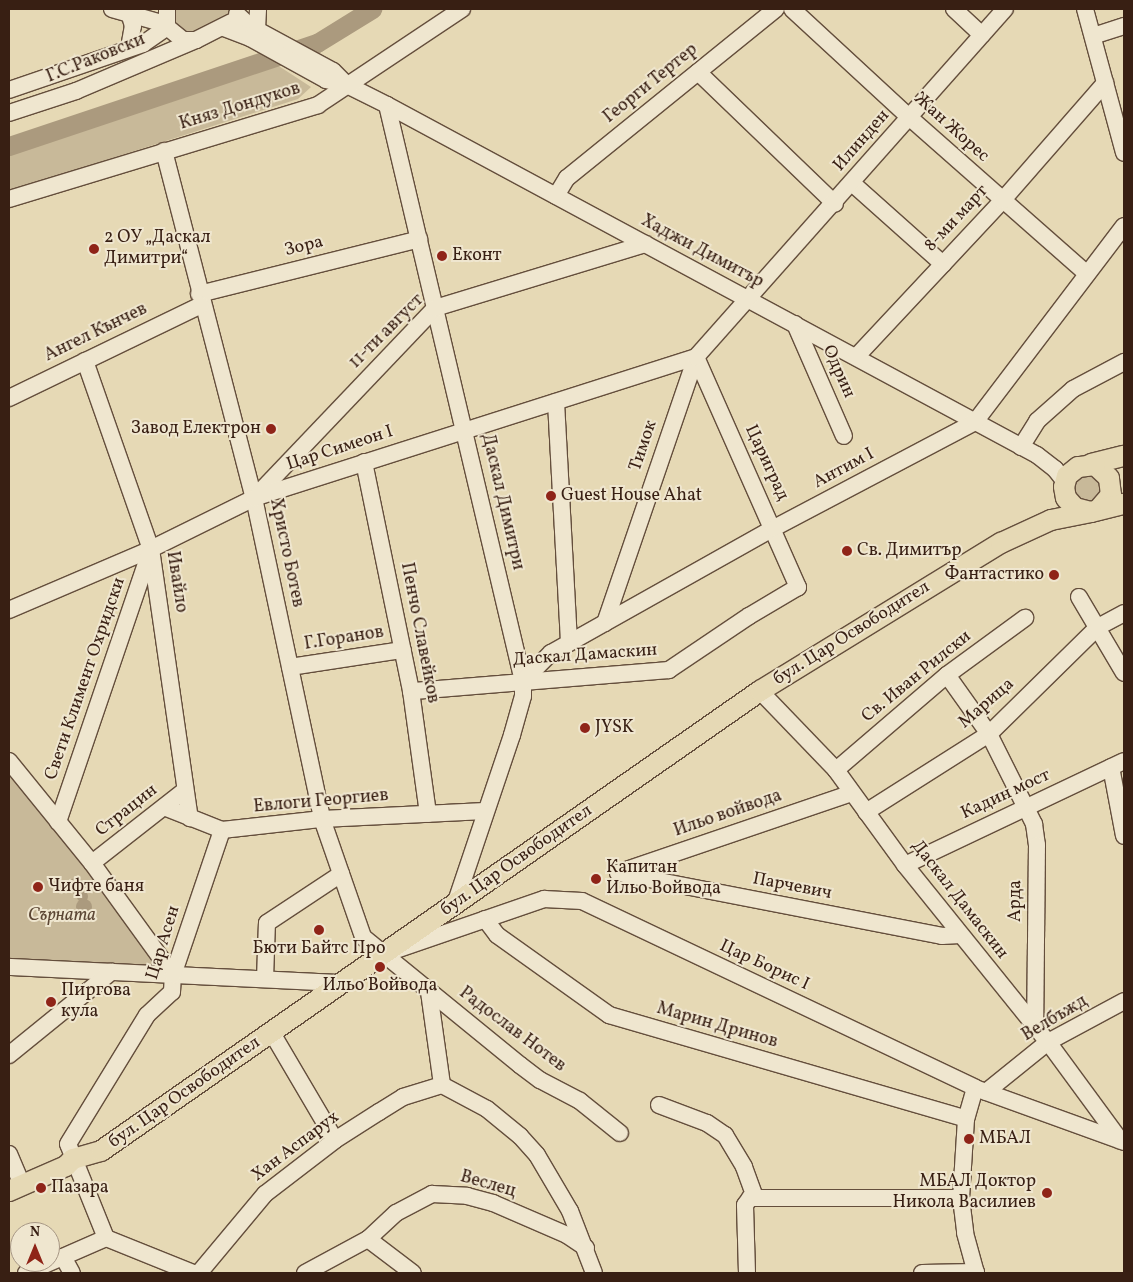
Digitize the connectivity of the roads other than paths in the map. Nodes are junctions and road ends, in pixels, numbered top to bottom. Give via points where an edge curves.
1 (153, 9) edge
2 (258, 9) edge
3 (462, 9) edge
4 (776, 9) edge
5 (792, 9) edge
6 (954, 9) edge
7 (1005, 9) edge
8 (1085, 9) edge
9 (121, 11) edge
10 (241, 11) edge
11 (166, 20) edge
12 (1124, 26) edge
13 (224, 28) junction
14 (254, 34) junction
15 (982, 35) junction
16 (1093, 36) junction
17 (196, 40) junction
18 (129, 48) junction
19 (698, 72) junction
20 (1105, 83) junction
21 (347, 86) junction
22 (9, 90) edge
23 (387, 104) junction
24 (9, 113) edge
25 (909, 117) junction
26 (1120, 119) edge
27 (164, 151) junction
28 (1124, 153) edge
29 (852, 183) junction
30 (556, 196) junction
31 (9, 199) edge
32 (1002, 201) junction
33 (834, 204) junction
34 (1124, 226) edge
35 (420, 239) junction
36 (646, 244) junction
37 (943, 264) junction
38 (1087, 274) junction
39 (200, 299) junction
40 (749, 300) junction
41 (434, 308) junction
42 (795, 324) junction
43 (696, 357) junction
44 (856, 357) junction
45 (85, 361) junction
46 (1124, 362) edge
47 (9, 398) edge
48 (556, 402) junction
49 (975, 422) junction
50 (465, 430) junction
51 (844, 436) dead end
52 (1021, 447) junction
53 (1037, 455) junction
54 (1124, 456) edge
55 (364, 462) junction
56 (1086, 465) junction
57 (1118, 482) edge
58 (1064, 487) junction
59 (254, 498) junction
60 (1124, 504) edge
61 (1095, 511) junction
62 (774, 528) junction
63 (1027, 530) junction
64 (151, 549) junction
65 (798, 586) joint
66 (1079, 597) dead end
67 (9, 610) edge
68 (1124, 613) edge
69 (1025, 618) dead end
70 (605, 622) junction
71 (1098, 627) junction
72 (569, 643) junction
73 (403, 650) junction
74 (290, 667) junction
75 (1124, 673) edge
76 (947, 675) junction
77 (523, 681) junction
78 (760, 690) junction
79 (411, 691) junction
80 (989, 734) junction
81 (9, 761) edge
82 (1118, 764) edge
83 (836, 770) junction
84 (185, 790) junction
85 (852, 793) junction
86 (164, 807) junction
87 (1026, 807) junction
88 (485, 811) junction
89 (866, 812) junction
90 (428, 814) junction
91 (190, 818) junction
92 (322, 819) junction
93 (58, 822) junction
94 (222, 830) junction
95 (1124, 836) edge
96 (92, 863) junction
97 (905, 865) junction
98 (618, 873) joint
99 (341, 874) junction
100 (455, 904) junction
101 (485, 919) junction
102 (960, 935) junction
103 (382, 954) junction
104 (9, 967) edge
105 (111, 972) junction
106 (173, 975) junction
107 (265, 979) junction
108 (341, 984) junction
109 (429, 992) junction
110 (1124, 1001) edge
111 (1036, 1026) junction
112 (272, 1033) junction
113 (1048, 1042) junction
114 (9, 1055) edge
115 (442, 1085) junction
116 (980, 1090) junction
117 (659, 1105) dead end
118 (966, 1119) junction
119 (620, 1132) dead end
120 (335, 1140) junction
121 (1122, 1141) edge
122 (9, 1154) edge
123 (73, 1159) junction
124 (12, 1184) edge
125 (960, 1198) junction
126 (750, 1199) junction
127 (106, 1238) junction
128 (368, 1239) junction
129 (64, 1257) junction
130 (587, 1264) edge
131 (26, 1273) edge
132 (72, 1273) edge
133 (193, 1273) edge
134 (199, 1273) edge
135 (305, 1273) edge
136 (414, 1273) edge
137 (747, 1273) edge
138 (922, 1273) edge
139 (976, 1273) edge

1 - 9 street
2 - 14 street
3 - 21 street, Княз Дондуков
4 - 19 street, Георги Тертер
5 - 25 street, Жан Жорес
6 - 15 street
7 - 15 street, Илинден
8 - 16 street
9 - 11 street
9 - 18 street via 133,26
10 - 13 street
10 - 14 street
11 - 17 street via 180,38
11 - 18 street, Г.С.Раковски via 143,44
12 - 16 street
13 - 14 street
13 - 17 street, Г.С.Раковски
14 - 21 street, Хаджи Димитър
15 - 25 street, Илинден
16 - 20 street
17 - 24 street, Г.С.Раковски via 76,91
18 - 22 street, Г.С.Раковски
19 - 30 street, Георги Тертер via 567,178
19 - 33 street
20 - 26 street
20 - 32 street, 8-ми март
21 - 23 street, Хаджи Димитър
21 - 27 street, Княз Дондуков via 318,105
23 - 30 street, Хаджи Димитър
23 - 35 street, Даскал Димитри
25 - 29 street, Илинден
25 - 32 street, Жан Жорес
26 - 28 street
27 - 31 street, Княз Дондуков
27 - 39 street, Христо Ботев
29 - 33 street, Илинден
29 - 37 street
30 - 36 street, Хаджи Димитър
32 - 37 street, 8-ми март
32 - 38 street, Жан Жорес
33 - 40 street, Илинден
34 - 38 street, Антим I
35 - 39 street, Зора
35 - 41 street, Даскал Димитри
36 - 40 street, Хаджи Димитър
36 - 41 street, 11-ти август
37 - 44 street, 8-ми март
38 - 49 street, Антим I
39 - 45 street, Ангел Кънчев
39 - 59 street, Христо Ботев
40 - 42 street, Хаджи Димитър
40 - 43 street, Тимок
41 - 50 street, Даскал Димитри
41 - 59 street, 11-ти август
42 - 44 street, Хаджи Димитър
42 - 51 street, Одрин
43 - 48 street, Цар Симеон I
43 - 62 street, Цариград
43 - 70 street, Тимок
44 - 49 street, Хаджи Димитър
45 - 47 street, Ангел Кънчев
45 - 64 street, Ивайло
46 - 52 street via 1073,389 1037,421
48 - 50 street, Цар Симеон I
48 - 72 street
49 - 52 street, Хаджи Димитър
49 - 62 street, Антим I
50 - 55 street, Цар Симеон I
50 - 77 street, Даскал Димитри
52 - 53 street, Хаджи Димитър
53 - 56 street
53 - 58 street via 1056,469
54 - 56 main road
55 - 59 street, Цар Симеон I
55 - 73 street, Пенчо Славейков
56 - 57 main road via 1104,471
56 - 58 main road via 1070,472
57 - 61 main road via 1109,499
58 - 61 main road via 1075,508
58 - 63 main road via 1046,514
59 - 64 street, Цар Симеон I
59 - 74 street, Христо Ботев
60 - 61 main road
61 - 63 main road via 1064,516
62 - 65 street, Цариград
62 - 70 street, Антим I
63 - 78 main road, бул. Цар Освободител
64 - 67 street, Цар Симеон I
64 - 84 street, Ивайло
64 - 93 street, Свети Климент Охридски
65 - 77 street, Даскал Дамаскин via 669,670
66 - 71 street
68 - 71 street, Марица
69 - 76 street, Св. Иван Рилски
70 - 72 street, Антим I
71 - 75 street
71 - 80 street, Марица
72 - 77 street, Антим I via 551,653
73 - 74 street, Г.Горанов
73 - 79 street, Пенчо Славейков
74 - 92 street, Христо Ботев
76 - 80 street, Арда
76 - 83 street, Св. Иван Рилски
77 - 79 street, Даскал Дамаскин
77 - 88 street, Даскал Димитри via 523,696 512,735
78 - 83 street, Даскал Дамаскин
78 - 100 main road, бул. Цар Освободител
79 - 90 street, Пенчо Славейков
80 - 87 street, Арда
80 - 89 street, Марица
81 - 93 street
82 - 87 street, Кадин мост
82 - 95 street
83 - 85 street, Даскал Дамаскин
84 - 86 street, Страцин
84 - 91 street, Ивайло
85 - 89 street, Даскал Дамаскин
85 - 98 street, Ильо войвода
86 - 91 street, Евлоги Георгиев
86 - 96 street, Страцин
87 - 97 street, Кадин мост
87 - 111 street, Арда via 1034,824 1037,846
88 - 90 street, Евлоги Георгиев
88 - 100 street, Даскал Димитри
89 - 97 street, Даскал Дамаскин
90 - 92 street, Евлоги Георгиев
91 - 94 street, Евлоги Георгиев
92 - 94 street, Евлоги Георгиев
92 - 99 street, Христо Ботев
93 - 96 street
94 - 106 street, Цар Асен
96 - 106 street
97 - 102 street, Даскал Дамаскин
98 - 102 street, Парчевич via 942,936
99 - 103 street, Христо Ботев via 363,937
99 - 107 street via 267,924
100 - 103 main road, бул. Цар Освободител
101 - 103 street, Цар Борис I
101 - 116 street, Цар Борис I via 544,899 582,901
101 - 118 street, Марин Дринов via 496,935 609,1015
102 - 111 street, Даскал Дамаскин
103 - 108 main road, бул. Цар Освободител
103 - 109 street, Радослав Нотев
104 - 105 street
105 - 106 street
105 - 114 street
106 - 107 street
106 - 123 street, Цар Асен via 172,992 147,1015 68,1144
107 - 108 street
108 - 112 main road, бул. Цар Освободител
109 - 115 street
109 - 119 street, Радослав Нотев via 540,1080 580,1101
110 - 113 street, Велбъжд
111 - 113 street, Даскал Дамаскин
112 - 120 street
112 - 123 main road, бул. Цар Освободител via 101,1151
113 - 116 street, Велбъжд
113 - 121 street, Даскал Дамаскин
115 - 120 street, Хан Аспарух via 403,1097
115 - 130 street via 487,1109 520,1136 556,1184
116 - 118 street
116 - 121 street, Цар Борис I
117 - 126 street via 707,1123 725,1135 744,1167
118 - 125 street
120 - 134 street, Хан Аспарух via 265,1194
122 - 124 street
123 - 124 main road, бул. Цар Освободител via 62,1159
123 - 127 street
125 - 126 street
125 - 139 street via 961,1216
126 - 137 street
127 - 129 street
127 - 133 street
128 - 130 street, Веслец via 405,1207 432,1194 446,1193 493,1203 567,1235
128 - 135 street, Веслец
128 - 136 street
129 - 131 street
129 - 132 street
138 - 139 street

